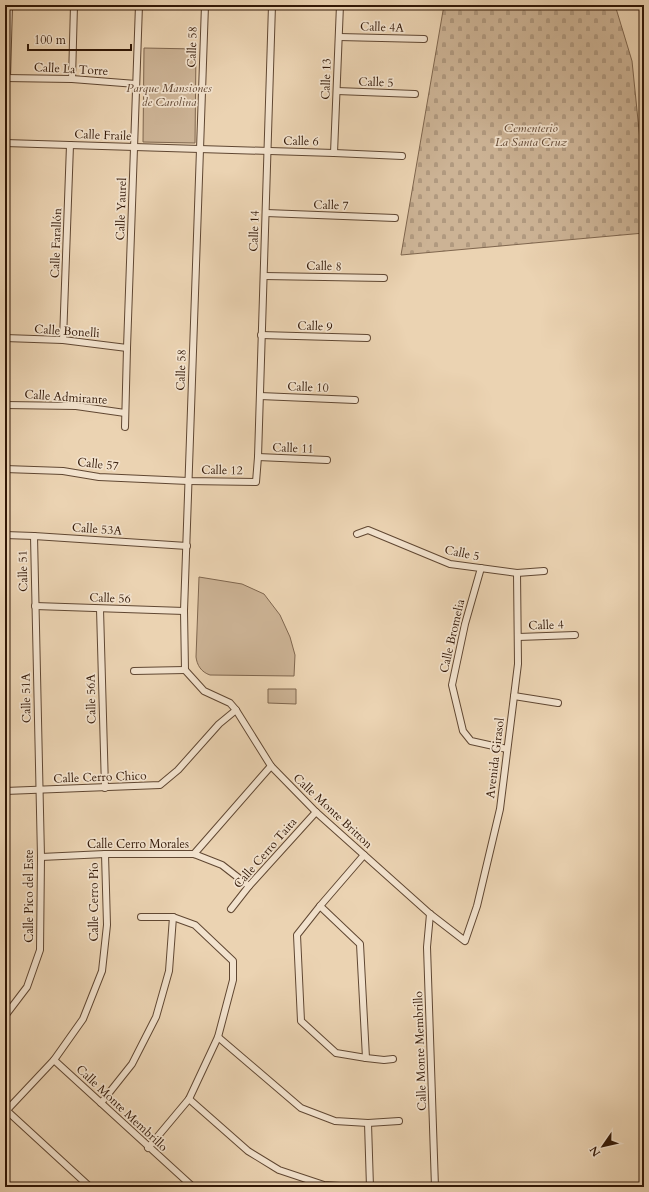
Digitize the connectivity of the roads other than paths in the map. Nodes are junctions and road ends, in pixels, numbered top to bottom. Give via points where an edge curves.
1 (9, 5) edge
2 (74, 5) edge
3 (139, 5) edge
4 (205, 5) edge
5 (272, 5) edge
6 (340, 5) edge
7 (339, 37) junction
8 (424, 39) dead end
9 (6, 78) edge
10 (72, 79) junction
11 (136, 84) junction
12 (337, 91) junction
13 (415, 94) dead end
14 (5, 143) edge
15 (70, 145) junction
16 (135, 147) junction
17 (200, 150) junction
18 (267, 152) junction
19 (334, 153) junction
20 (402, 156) dead end
21 (266, 213) junction
22 (395, 218) dead end
23 (264, 276) junction
24 (384, 278) dead end
25 (261, 335) junction
26 (5, 338) edge
27 (367, 338) dead end
28 (63, 340) junction
29 (127, 348) junction
30 (260, 396) junction
31 (355, 400) dead end
32 (5, 405) edge
33 (126, 413) junction
34 (126, 427) dead end
35 (258, 457) junction
36 (327, 460) dead end
37 (5, 469) edge
38 (188, 481) junction
39 (256, 482) joint
40 (357, 534) dead end
41 (5, 535) edge
42 (34, 536) junction
43 (187, 546) junction
44 (480, 568) junction
45 (544, 571) dead end
46 (517, 573) junction
47 (35, 606) junction
48 (100, 609) junction
49 (184, 611) junction
50 (575, 635) dead end
51 (518, 637) junction
52 (185, 670) junction
53 (134, 671) dead end
54 (514, 696) junction
55 (558, 703) dead end
56 (236, 710) junction
57 (506, 750) junction
58 (271, 766) junction
59 (105, 788) junction
60 (39, 790) junction
61 (5, 791) edge
62 (316, 812) junction
63 (105, 854) junction
64 (194, 854) junction
65 (364, 855) junction
66 (41, 857) junction
67 (249, 886) junction
68 (320, 906) junction
69 (231, 910) dead end
70 (430, 914) junction
71 (142, 917) dead end
72 (173, 917) junction
73 (465, 941) joint
74 (5, 1016) edge
75 (218, 1037) junction
76 (366, 1058) junction
77 (393, 1059) dead end
78 (54, 1060) junction
79 (189, 1099) junction
80 (101, 1104) junction
81 (6, 1109) edge
82 (399, 1121) dead end
83 (368, 1123) junction
84 (148, 1148) junction
85 (90, 1187) edge
86 (192, 1187) edge
87 (356, 1187) edge
88 (370, 1187) edge
89 (435, 1187) edge

1 - 9 street
2 - 10 street
3 - 11 street, Calle Yaurel
4 - 17 street, Calle 58
5 - 18 street, Calle 14
6 - 7 street, Calle 13
7 - 8 street, Calle 4A
7 - 12 street, Calle 13
9 - 10 street, Calle La Torre
10 - 11 street, Calle La Torre
11 - 16 street, Calle Yaurel
12 - 13 street, Calle 5
12 - 19 street, Calle 13
14 - 15 street, Calle Fraile
15 - 16 street, Calle Fraile
15 - 28 street, Calle Farallón
16 - 17 street, Calle Fraile
16 - 29 street, Calle Yaurel
17 - 18 street, Calle 6
17 - 38 street, Calle 58
18 - 19 street, Calle 6
18 - 21 street, Calle 14
19 - 20 street, Calle 6
21 - 22 street, Calle 7
21 - 23 street, Calle 14
23 - 24 street, Calle 8
23 - 25 street, Calle 14
25 - 27 street, Calle 9
25 - 30 street, Calle 14
26 - 28 street, Calle Bonelli
28 - 29 street, Calle Bonelli
29 - 33 street, Calle Yaurel
30 - 31 street, Calle 10
30 - 35 street, Calle 14
32 - 33 street, Calle Admirante via 76,406
33 - 34 street, Calle Yaurel
35 - 36 street, Calle 11
35 - 39 street, Calle 14
37 - 38 street, Calle 57
38 - 39 street, Calle 12
38 - 43 street, Calle 58
40 - 44 street, Calle 5 via 368,530 450,564
41 - 42 street, Calle 53A
42 - 43 street, Calle 53A
42 - 47 street, Calle 51
43 - 49 street, Calle 58
44 - 46 street, Calle 5
44 - 57 street, Calle Bromelia via 452,685 463,731 471,741
45 - 46 street, Calle 5
46 - 51 street, Avenida Girasol
47 - 48 street, Calle 56
47 - 60 street, Calle 51A
48 - 49 street, Calle 56
48 - 59 street, Calle 56A
49 - 52 street, Calle 58
50 - 51 street, Calle 4
51 - 54 street, Avenida Girasol
52 - 53 street
52 - 56 street via 204,691 230,703
54 - 55 street
54 - 57 street, Avenida Girasol
56 - 58 street, Calle Monte Britton
56 - 59 street, Calle Cerro Chico via 160,785
57 - 73 street, Avenida Girasol via 500,809 477,906
58 - 62 street, Calle Monte Britton
58 - 64 street
59 - 60 street, Calle Cerro Chico
60 - 61 street, Calle Cerro Chico
60 - 66 street, Calle Pico del Este
62 - 65 street, Calle Monte Britton
62 - 67 street, Calle Cerro Taita
63 - 64 street, Calle Cerro Morales
63 - 66 street, Calle Cerro Morales
63 - 78 street, Calle Cerro Pío via 108,925 102,972 84,1019
64 - 67 street, Calle Cerro Morales via 222,865
65 - 68 street
65 - 70 street, Calle Monte Britton
66 - 74 street, Calle Pico del Este via 40,950 27,987
67 - 69 street, Calle Cerro Taita
68 - 76 street via 360,944
68 - 76 street via 298,935 301,1021 336,1053
70 - 73 street, Calle Monte Britton
70 - 89 street, Calle Monte Membrillo via 427,947
71 - 72 street
72 - 75 street via 194,925 233,961 233,980
72 - 80 street via 168,971 156,1017 132,1064
75 - 79 street
75 - 83 street via 300,1108 335,1121
76 - 77 street
78 - 80 street, Calle Monte Membrillo
78 - 81 street, Calle Cerro Pío
79 - 84 street
79 - 87 street via 248,1151 279,1170 324,1185
80 - 84 street, Calle Monte Membrillo
81 - 85 street
82 - 83 street
83 - 88 street
84 - 86 street, Calle Monte Membrillo

